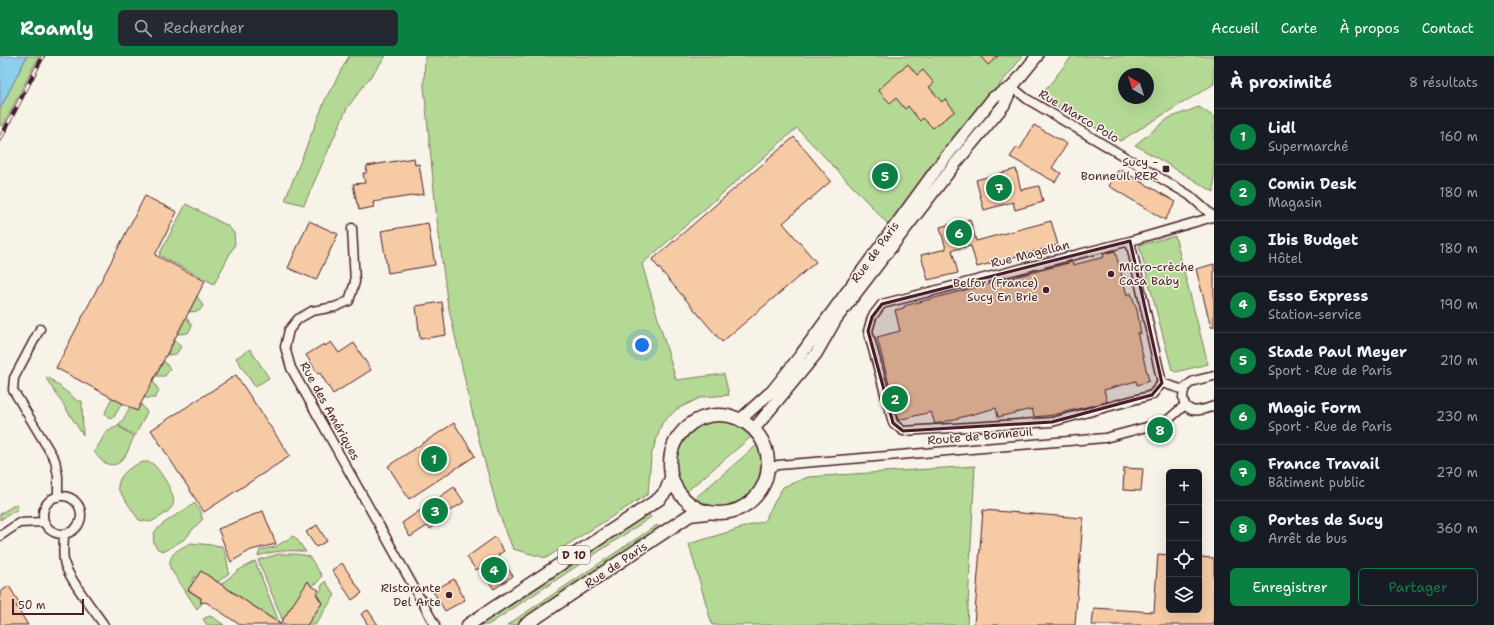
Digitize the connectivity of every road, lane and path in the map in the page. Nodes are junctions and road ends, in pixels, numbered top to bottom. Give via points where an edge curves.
1 (1037, 56) edge
2 (1012, 87) junction
3 (1214, 217) edge
4 (352, 228) dead end
5 (1130, 241) junction
6 (40, 329) dead end
7 (1214, 376) edge
8 (1162, 383) junction
9 (1184, 390) junction
10 (1185, 405) junction
11 (1214, 406) edge
12 (741, 419) junction
13 (754, 429) junction
14 (769, 468) junction
15 (671, 478) junction
16 (58, 497) junction
17 (709, 513) junction
18 (44, 522) junction
19 (64, 534) junction
20 (0, 536) edge
21 (104, 625) edge
22 (435, 625) edge
23 (468, 625) edge
24 (525, 625) edge

1 - 2 main road, Rue de Paris
2 - 3 street, Rue Marco Polo via 1027,99 1189,195
2 - 12 main road, Rue de Paris via 994,97 987,105 941,163 800,356 773,390
2 - 13 main road, Rue de Paris via 1004,105 955,164 836,319 816,354
3 - 5 street, Rue Magellan
4 - 22 street, Rue des Amériques via 355,282 349,301 335,307 312,311 298,319 289,330 285,347 291,368
5 - 8 street
5 - 8 street, Rue Magellan via 882,304 872,317 868,331 893,423 903,430 1052,422 1152,395
6 - 16 street via 14,378 13,390 55,460
7 - 9 street via 1192,382
8 - 9 street
9 - 10 street
10 - 11 street via 1192,410
10 - 14 street, Route de Bonneuil via 1169,419 1105,438 778,465
12 - 13 main road
12 - 15 main road via 713,414 699,418 687,426 671,449
13 - 14 main road via 766,446
14 - 17 main road via 759,494 745,506 722,514
15 - 17 main road via 684,500
15 - 23 main road, D 10 via 666,491 659,499
16 - 18 street via 47,503 42,516
16 - 19 street via 70,499 79,507 80,513 75,529
17 - 24 main road, Rue de Paris / D 10 via 690,516
18 - 19 street via 52,532
18 - 20 street via 19,523
19 - 21 street via 65,564

